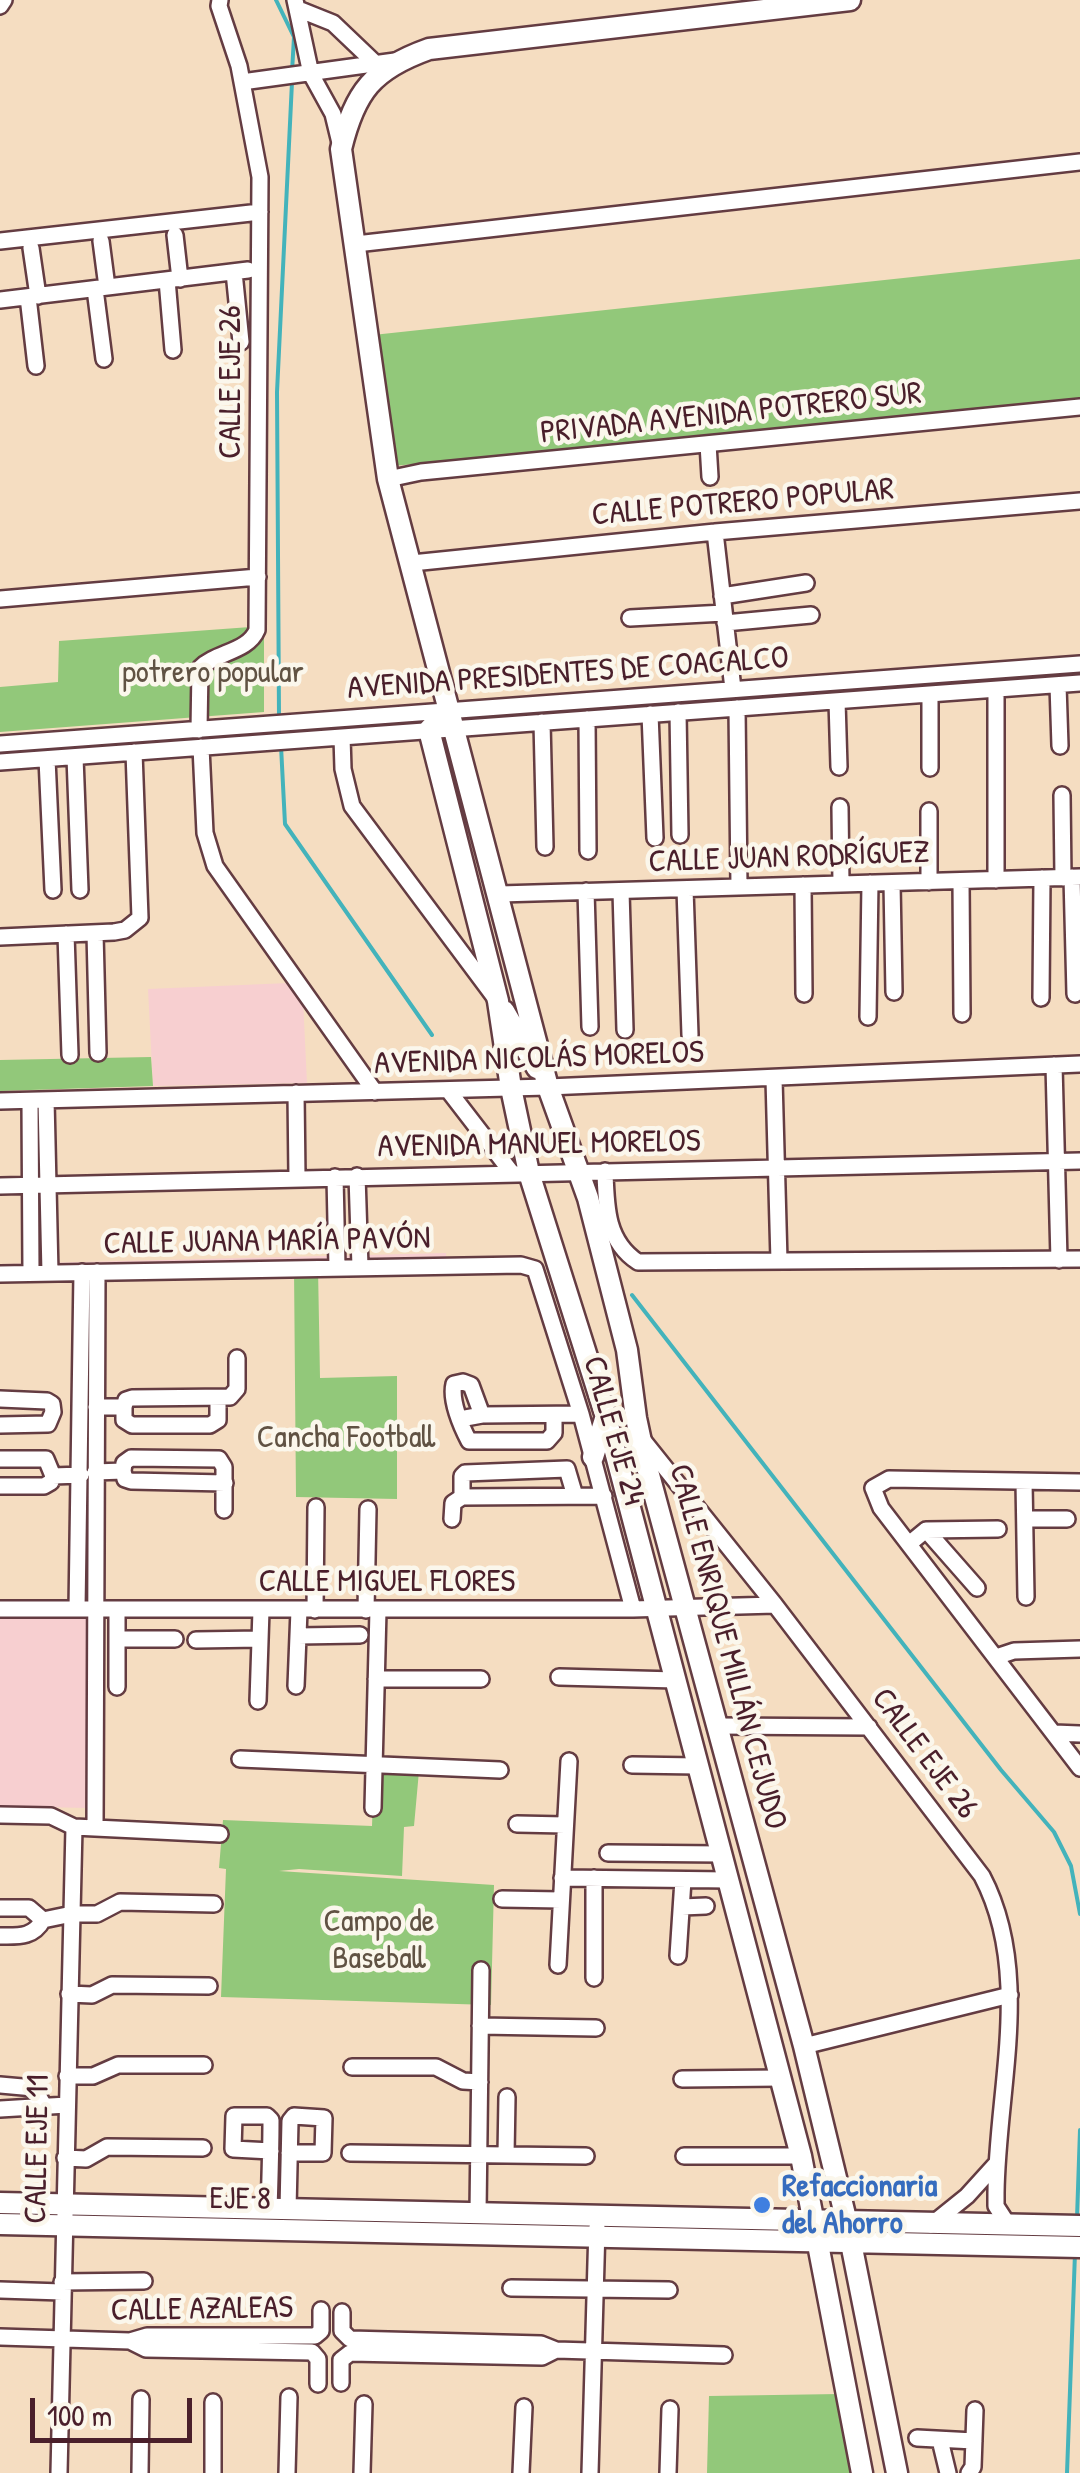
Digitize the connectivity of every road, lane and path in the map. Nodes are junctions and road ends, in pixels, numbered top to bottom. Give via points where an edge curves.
1 (4, 0) edge
2 (850, 0) edge
3 (220, 3) edge
4 (296, 4) edge
5 (0, 6) edge
6 (373, 72) junction
7 (309, 74) junction
8 (250, 81) junction
9 (342, 148) junction
10 (1080, 162) edge
11 (260, 212) junction
12 (175, 235) dead end
13 (0, 241) edge
14 (101, 242) dead end
15 (356, 244) junction
16 (31, 248) dead end
17 (174, 280) junction
18 (101, 288) junction
19 (33, 296) junction
20 (0, 300) edge
21 (241, 342) dead end
22 (173, 350) dead end
23 (104, 359) dead end
24 (36, 366) dead end
25 (1080, 407) edge
26 (708, 444) junction
27 (710, 477) dead end
28 (388, 478) junction
29 (1080, 501) edge
30 (715, 532) junction
31 (412, 563) junction
32 (258, 577) junction
33 (806, 583) dead end
34 (0, 599) edge
35 (724, 611) junction
36 (810, 615) dead end
37 (630, 618) dead end
38 (1080, 664) edge
39 (900, 677) junction
40 (1080, 684) edge
41 (1058, 685) junction
42 (734, 689) junction
43 (996, 690) junction
44 (930, 694) junction
45 (901, 696) junction
46 (626, 697) junction
47 (837, 701) junction
48 (737, 708) junction
49 (678, 712) junction
50 (650, 714) junction
51 (628, 716) junction
52 (451, 719) junction
53 (587, 719) junction
54 (542, 722) junction
55 (199, 730) junction
56 (429, 730) junction
57 (115, 736) junction
58 (342, 737) junction
59 (0, 744) edge
60 (1060, 746) dead end
61 (201, 747) junction
62 (134, 752) junction
63 (116, 754) junction
64 (75, 756) junction
65 (48, 758) junction
66 (0, 762) edge
67 (838, 766) dead end
68 (930, 768) dead end
69 (1062, 795) dead end
70 (840, 807) dead end
71 (930, 811) dead end
72 (680, 835) dead end
73 (655, 838) dead end
74 (545, 848) dead end
75 (588, 851) dead end
76 (1072, 877) edge
77 (1042, 878) junction
78 (961, 880) junction
79 (996, 880) junction
80 (892, 882) junction
81 (929, 882) junction
82 (870, 883) junction
83 (841, 884) junction
84 (803, 885) junction
85 (739, 887) junction
86 (685, 889) junction
87 (53, 890) dead end
88 (80, 890) dead end
89 (622, 890) junction
90 (586, 892) junction
91 (500, 894) junction
92 (95, 932) junction
93 (66, 934) junction
94 (0, 937) edge
95 (894, 992) dead end
96 (804, 994) dead end
97 (1075, 994) dead end
98 (1041, 998) dead end
99 (498, 1001) junction
100 (962, 1014) dead end
101 (868, 1016) dead end
102 (590, 1027) dead end
103 (624, 1030) dead end
104 (690, 1034) dead end
105 (98, 1052) dead end
106 (70, 1054) dead end
107 (1080, 1064) edge
108 (1054, 1065) junction
109 (774, 1080) junction
110 (548, 1087) junction
111 (511, 1088) junction
112 (448, 1090) junction
113 (375, 1092) junction
114 (296, 1093) junction
115 (0, 1101) edge
116 (38, 1101) junction
117 (1056, 1161) junction
118 (1080, 1161) edge
119 (777, 1167) junction
120 (605, 1170) junction
121 (580, 1172) junction
122 (521, 1173) junction
123 (357, 1176) junction
124 (335, 1177) junction
125 (297, 1178) junction
126 (30, 1185) junction
127 (48, 1185) junction
128 (0, 1186) edge
129 (1060, 1260) junction
130 (1080, 1260) edge
131 (780, 1261) junction
132 (360, 1267) junction
133 (336, 1268) junction
134 (535, 1269) joint
135 (90, 1272) junction
136 (31, 1273) junction
137 (50, 1273) junction
138 (0, 1274) edge
139 (237, 1358) dead end
140 (218, 1398) junction
141 (0, 1399) edge
142 (124, 1407) junction
143 (88, 1409) junction
144 (54, 1412) junction
145 (581, 1414) junction
146 (554, 1415) junction
147 (482, 1416) junction
148 (606, 1417) junction
149 (460, 1418) junction
150 (0, 1424) edge
151 (640, 1436) junction
152 (593, 1457) junction
153 (0, 1459) edge
154 (123, 1472) junction
155 (88, 1474) junction
156 (53, 1476) junction
157 (1024, 1482) junction
158 (1080, 1482) edge
159 (224, 1483) junction
160 (0, 1486) edge
161 (462, 1496) junction
162 (575, 1496) junction
163 (604, 1496) junction
164 (316, 1507) dead end
165 (368, 1509) dead end
166 (224, 1510) dead end
167 (452, 1519) dead end
168 (1025, 1519) junction
169 (1067, 1519) dead end
170 (998, 1529) dead end
171 (926, 1530) junction
172 (909, 1544) junction
173 (977, 1588) dead end
174 (1026, 1597) dead end
175 (775, 1605) junction
176 (686, 1606) junction
177 (656, 1608) junction
178 (0, 1609) edge
179 (77, 1609) junction
180 (94, 1609) junction
181 (117, 1609) junction
182 (633, 1609) junction
183 (260, 1610) junction
184 (307, 1610) junction
185 (372, 1610) junction
186 (360, 1635) dead end
187 (298, 1636) junction
188 (117, 1638) junction
189 (175, 1639) dead end
190 (260, 1639) junction
191 (196, 1640) dead end
192 (1080, 1650) edge
193 (996, 1657) junction
194 (559, 1678) dead end
195 (376, 1679) junction
196 (481, 1679) dead end
197 (676, 1680) junction
198 (296, 1686) dead end
199 (116, 1687) dead end
200 (258, 1701) dead end
201 (717, 1726) junction
202 (868, 1727) junction
203 (1054, 1733) junction
204 (1080, 1734) edge
205 (240, 1758) dead end
206 (568, 1761) dead end
207 (374, 1762) junction
208 (632, 1765) dead end
209 (698, 1766) junction
210 (1080, 1768) edge
211 (500, 1770) dead end
212 (372, 1808) dead end
213 (0, 1815) edge
214 (518, 1824) dead end
215 (565, 1825) junction
216 (74, 1826) junction
217 (94, 1828) junction
218 (220, 1834) dead end
219 (608, 1853) dead end
220 (722, 1854) junction
221 (562, 1878) junction
222 (594, 1878) junction
223 (683, 1880) junction
224 (729, 1880) junction
225 (502, 1899) dead end
226 (561, 1900) junction
227 (214, 1904) dead end
228 (682, 1906) junction
229 (706, 1906) dead end
230 (0, 1908) edge
231 (72, 1914) junction
232 (44, 1920) junction
233 (0, 1936) edge
234 (678, 1956) dead end
235 (558, 1966) dead end
236 (481, 1970) dead end
237 (594, 1978) dead end
238 (209, 1986) dead end
239 (70, 1994) junction
240 (1010, 1994) junction
241 (480, 2026) junction
242 (596, 2028) dead end
243 (804, 2046) junction
244 (204, 2066) dead end
245 (352, 2067) dead end
246 (67, 2076) junction
247 (781, 2078) junction
248 (682, 2079) dead end
249 (480, 2082) junction
250 (0, 2085) edge
251 (507, 2097) dead end
252 (43, 2104) junction
253 (66, 2105) junction
254 (0, 2109) edge
255 (203, 2148) dead end
256 (271, 2151) junction
257 (290, 2153) junction
258 (350, 2153) dead end
259 (479, 2155) junction
260 (506, 2156) junction
261 (586, 2156) dead end
262 (684, 2156) dead end
263 (802, 2156) junction
264 (65, 2158) junction
265 (996, 2164) junction
266 (0, 2203) edge
267 (279, 2209) junction
268 (478, 2214) junction
269 (64, 2215) junction
270 (597, 2217) junction
271 (0, 2224) edge
272 (931, 2225) junction
273 (1009, 2226) junction
274 (1080, 2226) edge
275 (817, 2233) junction
276 (849, 2233) junction
277 (1050, 2236) junction
278 (597, 2239) junction
279 (1080, 2247) edge
280 (144, 2281) dead end
281 (62, 2287) junction
282 (511, 2288) dead end
283 (595, 2289) junction
284 (0, 2290) edge
285 (669, 2290) dead end
286 (321, 2310) dead end
287 (342, 2312) dead end
288 (0, 2337) edge
289 (62, 2338) junction
290 (130, 2341) junction
291 (556, 2350) junction
292 (594, 2351) junction
293 (724, 2355) dead end
294 (341, 2383) dead end
295 (318, 2384) dead end
296 (289, 2397) dead end
297 (141, 2399) dead end
298 (214, 2402) dead end
299 (364, 2404) dead end
300 (524, 2407) dead end
301 (670, 2409) dead end
302 (975, 2410) dead end
303 (917, 2438) dead end
304 (940, 2440) junction
305 (974, 2441) junction
306 (59, 2473) edge
307 (140, 2473) edge
308 (212, 2473) edge
309 (287, 2473) edge
310 (362, 2473) edge
311 (521, 2473) edge
312 (590, 2473) edge
313 (668, 2473) edge
314 (862, 2473) edge
315 (897, 2473) edge
316 (948, 2473) edge
317 (969, 2473) edge

1 - 5 street
2 - 6 main road via 430,50
3 - 8 street, CALLE EJE 26
4 - 6 street via 333,23
4 - 7 street
6 - 7 street
6 - 9 main road
7 - 8 street
7 - 9 street via 334,114
8 - 11 street, CALLE EJE 26
9 - 15 main road
10 - 15 street
11 - 13 street
11 - 32 street, CALLE EJE 26
12 - 17 street
14 - 18 street
15 - 28 main road
16 - 19 street
17 - 18 street
17 - 21 street via 241,272
17 - 22 street
18 - 19 street
18 - 23 street
19 - 20 street
19 - 24 street
25 - 26 street, PRIVADA AVENIDA POTRERO SUR
26 - 27 street
26 - 28 street, PRIVADA AVENIDA POTRERO SUR
28 - 31 main road
29 - 30 street, CALLE POTRERO POPULAR
30 - 31 street, CALLE POTRERO POPULAR
30 - 35 street
31 - 52 main road
32 - 34 street
32 - 55 street, CALLE EJE 26 via 254,637 200,668
33 - 35 street
35 - 36 street
35 - 37 street
35 - 42 street
38 - 39 street, AVENIDA PRESIDENTES DE COACALCO
39 - 42 street, AVENIDA PRESIDENTES DE COACALCO
39 - 45 street
40 - 41 street, AVENIDA PRESIDENTES DE COACALCO
41 - 43 street, AVENIDA PRESIDENTES DE COACALCO
41 - 60 street
42 - 46 street, AVENIDA PRESIDENTES DE COACALCO
43 - 44 street, AVENIDA PRESIDENTES DE COACALCO
43 - 79 street
44 - 45 street, AVENIDA PRESIDENTES DE COACALCO
44 - 68 street
45 - 47 street, AVENIDA PRESIDENTES DE COACALCO
46 - 51 street
46 - 52 street, AVENIDA PRESIDENTES DE COACALCO
47 - 48 street, AVENIDA PRESIDENTES DE COACALCO
47 - 67 street
48 - 49 street, AVENIDA PRESIDENTES DE COACALCO
48 - 85 street
49 - 50 street, AVENIDA PRESIDENTES DE COACALCO
49 - 72 street
50 - 51 street, AVENIDA PRESIDENTES DE COACALCO
50 - 73 street
51 - 53 street, AVENIDA PRESIDENTES DE COACALCO
52 - 54 street, AVENIDA PRESIDENTES DE COACALCO
52 - 55 street, AVENIDA PRESIDENTES DE COACALCO
52 - 56 main road
52 - 91 main road
53 - 54 street, AVENIDA PRESIDENTES DE COACALCO
53 - 75 street
54 - 74 street
55 - 57 street, AVENIDA PRESIDENTES DE COACALCO
56 - 58 street, AVENIDA PRESIDENTES DE COACALCO
56 - 99 main road
57 - 59 street, AVENIDA PRESIDENTES DE COACALCO
57 - 63 street
58 - 61 street, AVENIDA PRESIDENTES DE COACALCO
58 - 99 street via 352,806
61 - 62 street, AVENIDA PRESIDENTES DE COACALCO
61 - 113 street via 204,833 215,866
62 - 63 street, AVENIDA PRESIDENTES DE COACALCO
62 - 92 street via 140,918 125,930
63 - 64 street, AVENIDA PRESIDENTES DE COACALCO
64 - 65 street, AVENIDA PRESIDENTES DE COACALCO
64 - 88 street
65 - 66 street, AVENIDA PRESIDENTES DE COACALCO
65 - 87 street
69 - 76 street
70 - 83 street
71 - 81 street
76 - 77 street, CALLE JUAN RODRÍGUEZ
76 - 97 street
77 - 79 street, CALLE JUAN RODRÍGUEZ
77 - 98 street
78 - 79 street, CALLE JUAN RODRÍGUEZ
78 - 81 street, CALLE JUAN RODRÍGUEZ
78 - 100 street
80 - 81 street, CALLE JUAN RODRÍGUEZ
80 - 82 street, CALLE JUAN RODRÍGUEZ
80 - 95 street
82 - 83 street, CALLE JUAN RODRÍGUEZ
82 - 101 street
83 - 84 street, CALLE JUAN RODRÍGUEZ
84 - 85 street, CALLE JUAN RODRÍGUEZ
84 - 96 street
85 - 86 street, CALLE JUAN RODRÍGUEZ
86 - 89 street, CALLE JUAN RODRÍGUEZ
86 - 104 street
89 - 90 street, CALLE JUAN RODRÍGUEZ
89 - 103 street
90 - 91 street, CALLE JUAN RODRÍGUEZ
90 - 102 street
91 - 110 main road
92 - 93 street
92 - 105 street
93 - 94 street
93 - 106 street
99 - 110 main road
99 - 111 main road, CALLE ENRIQUE MILLÁN CEJUDO
107 - 108 street, AVENIDA NICOLÁS MORELOS
108 - 109 street, AVENIDA NICOLÁS MORELOS
108 - 117 street
109 - 110 street, AVENIDA NICOLÁS MORELOS
109 - 119 street
110 - 111 street, AVENIDA NICOLÁS MORELOS
110 - 121 main road, CALLE ENRIQUE MILLÁN CEJUDO
111 - 112 street, AVENIDA NICOLÁS MORELOS
111 - 122 main road, CALLE ENRIQUE MILLÁN CEJUDO
112 - 113 street, AVENIDA NICOLÁS MORELOS
112 - 122 street
113 - 114 street, AVENIDA NICOLÁS MORELOS
114 - 116 street, AVENIDA NICOLÁS MORELOS
114 - 125 street
115 - 116 street, AVENIDA NICOLÁS MORELOS
116 - 126 street
116 - 127 street
117 - 118 street, AVENIDA MANUEL MORELOS
117 - 119 street, AVENIDA MANUEL MORELOS
117 - 129 street
119 - 120 street, AVENIDA MANUEL MORELOS
119 - 131 street
120 - 121 street, AVENIDA MANUEL MORELOS
120 - 131 street via 616,1241 638,1262
121 - 122 street, AVENIDA MANUEL MORELOS
121 - 151 main road, CALLE ENRIQUE MILLÁN CEJUDO via 627,1350
122 - 123 street, AVENIDA MANUEL MORELOS
122 - 148 main road, CALLE ENRIQUE MILLÁN CEJUDO
123 - 124 street, AVENIDA MANUEL MORELOS
123 - 132 street
124 - 125 street, AVENIDA MANUEL MORELOS
124 - 133 street
125 - 127 street, AVENIDA MANUEL MORELOS
126 - 127 street, AVENIDA MANUEL MORELOS
126 - 128 street, AVENIDA MANUEL MORELOS
126 - 136 street
127 - 137 street
129 - 130 street
129 - 131 street
132 - 133 street, CALLE JUANA MARÍA PAVÓN
132 - 134 street, CALLE JUANA MARÍA PAVÓN
133 - 135 street, CALLE JUANA MARÍA PAVÓN
134 - 145 street, CALLE EJE 24
135 - 137 street, CALLE JUANA MARÍA PAVÓN
135 - 143 street
136 - 137 street, CALLE JUANA MARÍA PAVÓN
136 - 138 street, CALLE JUANA MARÍA PAVÓN
139 - 140 street via 236,1393
140 - 142 street via 132,1398
140 - 142 street via 218,1420 210,1425 128,1424
141 - 144 street via 47,1400
142 - 143 street
143 - 144 street
143 - 155 street
144 - 150 street via 48,1424
145 - 146 street
145 - 152 street, CALLE EJE 24
146 - 147 street
146 - 149 street via 554,1434 546,1441 470,1441
147 - 149 street
147 - 149 street via 471,1385 463,1382 452,1387
148 - 152 main road
148 - 177 main road, CALLE ENRIQUE MILLÁN CEJUDO
151 - 175 street, CALLE EJE 26
151 - 176 main road, CALLE ENRIQUE MILLÁN CEJUDO
152 - 163 street, CALLE EJE 24
153 - 156 street via 46,1458
154 - 155 street
154 - 159 street via 131,1481
154 - 159 street via 131,1458 216,1458 224,1463
155 - 156 street
155 - 179 street
155 - 180 street
156 - 160 street via 44,1486
157 - 158 street
157 - 168 street
157 - 172 street via 889,1479 873,1488
159 - 166 street
161 - 162 street
161 - 162 street via 466,1473 567,1469
161 - 167 street via 453,1502
162 - 163 street
163 - 182 street, CALLE EJE 24
164 - 184 street
165 - 185 street
168 - 169 street
168 - 174 street
170 - 171 street
171 - 172 street
171 - 173 street
172 - 193 street
175 - 176 street, CALLE MIGUEL FLORES
175 - 202 street, CALLE EJE 26
176 - 177 street, CALLE MIGUEL FLORES
176 - 201 main road, CALLE ENRIQUE MILLÁN CEJUDO
177 - 182 street, CALLE MIGUEL FLORES
177 - 197 main road, CALLE ENRIQUE MILLÁN CEJUDO
178 - 179 street, CALLE MIGUEL FLORES
179 - 180 street, CALLE MIGUEL FLORES
180 - 181 street, CALLE MIGUEL FLORES
180 - 217 street
181 - 183 street, CALLE MIGUEL FLORES
181 - 188 street
182 - 185 street, CALLE MIGUEL FLORES
183 - 184 street, CALLE MIGUEL FLORES
183 - 190 street
184 - 185 street, CALLE MIGUEL FLORES
184 - 187 street
185 - 195 street
186 - 187 street
187 - 198 street
188 - 189 street
188 - 199 street
190 - 191 street
190 - 200 street
192 - 193 street
193 - 203 street
194 - 197 street
195 - 196 street
195 - 207 street
197 - 209 main road, CALLE ENRIQUE MILLÁN CEJUDO
201 - 202 street
201 - 243 main road, CALLE ENRIQUE MILLÁN CEJUDO
202 - 240 street, CALLE EJE 26 via 990,1891 1008,1956
203 - 204 street
203 - 210 street
205 - 207 street
206 - 215 street
207 - 211 street
207 - 212 street
208 - 209 street
209 - 220 main road, CALLE ENRIQUE MILLÁN CEJUDO
213 - 216 street via 51,1816
214 - 215 street
215 - 221 street
216 - 217 street
216 - 231 street, CALLE EJE 11
217 - 218 street
219 - 220 street
220 - 224 main road, CALLE ENRIQUE MILLÁN CEJUDO
221 - 222 street
221 - 226 street
222 - 223 street
222 - 237 street
223 - 224 street
223 - 228 street
224 - 247 main road, CALLE ENRIQUE MILLÁN CEJUDO
225 - 226 street
226 - 235 street
227 - 231 street via 120,1902 97,1914
228 - 229 street
228 - 234 street
230 - 232 street via 29,1908
231 - 232 street
231 - 239 street, CALLE EJE 11
232 - 233 street via 32,1933
236 - 241 street
238 - 239 street via 112,1985 92,1995
239 - 246 street, CALLE EJE 11
240 - 243 street
240 - 265 street, CALLE EJE 26
241 - 242 street
241 - 249 street
243 - 276 main road, CALLE ENRIQUE MILLÁN CEJUDO
244 - 246 street via 118,2065 93,2076
245 - 249 street via 436,2067
246 - 253 street, CALLE EJE 11
247 - 248 street
247 - 263 main road, CALLE ENRIQUE MILLÁN CEJUDO
249 - 259 street
250 - 252 street via 34,2088
251 - 260 street
252 - 253 street
252 - 254 street
253 - 264 street, CALLE EJE 11
255 - 264 street via 108,2147 86,2159
256 - 256 street via 270,2116 234,2116 237,2151
256 - 267 street
257 - 257 street via 292,2118 324,2118 324,2150
257 - 267 street
258 - 259 street
259 - 260 street
259 - 268 street
260 - 261 street
262 - 263 street
263 - 275 main road, CALLE ENRIQUE MILLÁN CEJUDO
264 - 269 street, CALLE EJE 11
265 - 272 street
265 - 273 street, CALLE EJE 26 via 996,2206
266 - 269 main road, EJE 8
267 - 268 main road, EJE 8
267 - 269 main road, EJE 8
268 - 270 main road, EJE 8
269 - 271 main road, EJE 8
269 - 278 main road, EJE 8
269 - 281 street, CALLE EJE 11
270 - 275 main road, EJE 8
270 - 278 street
272 - 273 main road
272 - 276 main road
273 - 277 main road
274 - 277 main road
275 - 276 main road
275 - 278 main road, EJE 8
275 - 314 main road, CALLE ENRIQUE MILLÁN CEJUDO
276 - 277 main road
276 - 315 main road, CALLE ENRIQUE MILLÁN CEJUDO
277 - 279 main road
278 - 283 street
280 - 281 street
281 - 284 street
281 - 289 street, CALLE EJE 11
282 - 283 street
283 - 285 street
283 - 292 street
286 - 290 street, CALLE AZALEAS via 315,2336
287 - 291 street via 342,2331 350,2339 541,2344
288 - 289 street, CALLE AZALEAS
289 - 290 street, CALLE AZALEAS
289 - 306 street, CALLE EJE 11
290 - 295 street via 146,2349 312,2352
291 - 292 street
291 - 294 street via 542,2357 350,2352 341,2360
292 - 293 street
292 - 312 street
296 - 309 street
297 - 307 street
298 - 308 street
299 - 310 street
300 - 311 street
301 - 313 street
302 - 305 street
303 - 304 street
304 - 305 street
304 - 316 street
305 - 317 street

